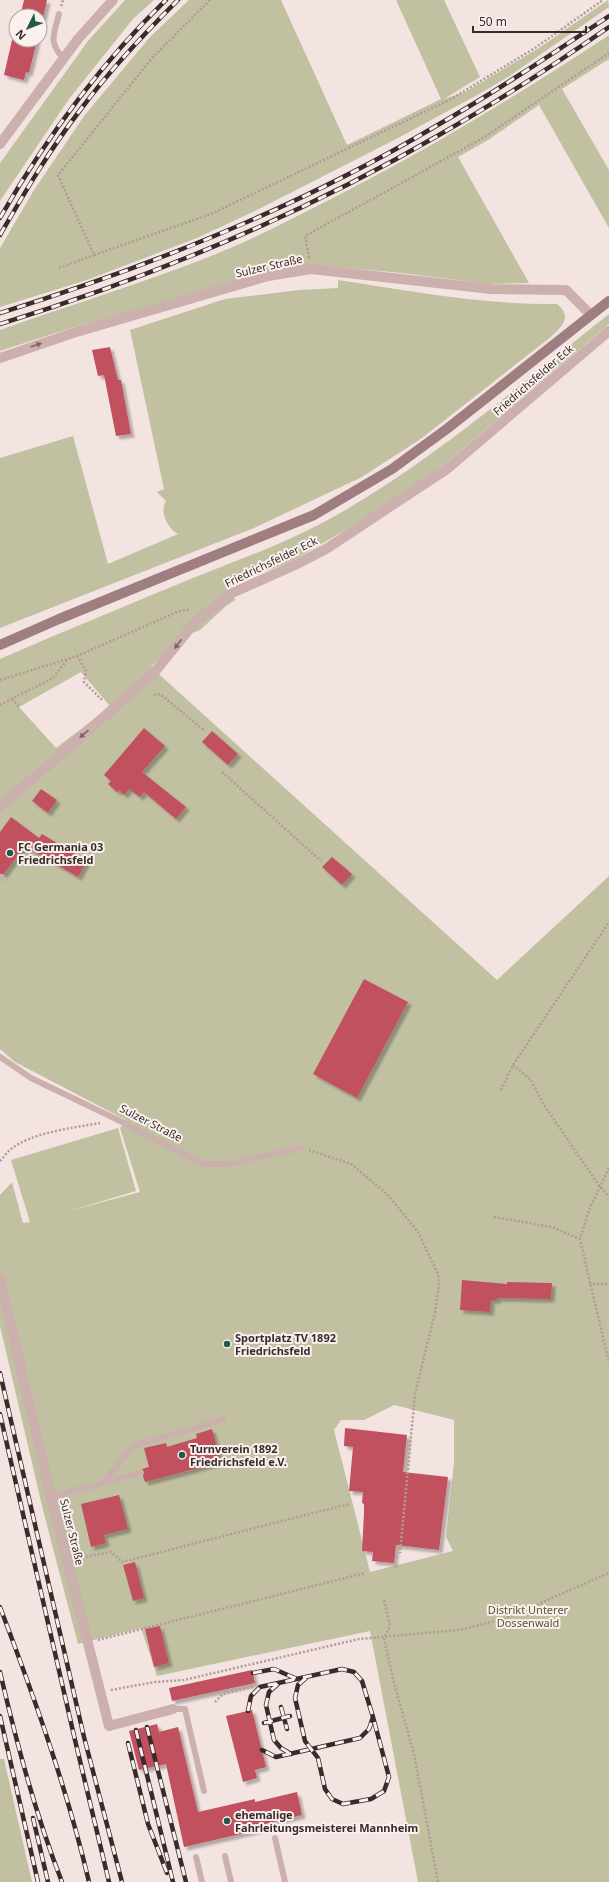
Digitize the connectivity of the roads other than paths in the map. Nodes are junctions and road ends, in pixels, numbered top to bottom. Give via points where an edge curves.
1 (112, 0) edge
2 (59, 14) dead end
3 (63, 58) junction
4 (0, 144) edge
5 (609, 301) edge
6 (591, 315) junction
7 (609, 331) edge
8 (0, 358) edge
9 (0, 645) edge
10 (0, 807) edge
11 (0, 1057) edge
12 (301, 1148) road end
13 (0, 1279) edge
14 (224, 1419) dead end
15 (140, 1473) dead end
16 (103, 1483) junction
17 (51, 1497) junction
18 (173, 1709) joint
19 (204, 1791) dead end
20 (275, 1838) dead end
21 (225, 1856) dead end
22 (196, 1857) dead end
23 (202, 1882) edge
24 (231, 1882) edge
25 (285, 1882) edge

1 - 3 street
2 - 3 lane via 52,39 55,49
3 - 4 street
5 - 6 main road
8 -> 6 street, Sulzer Straße via 73,333 268,276 311,269 491,289 566,290
6 - 9 main road via 404,460 314,515
7 -> 10 street, Friedrichsfelder Eck via 447,469 326,548 232,593 203,615 153,674
11 - 12 lane, Sulzer Straße via 31,1078 204,1164 229,1164
13 - 17 street, Sulzer Straße
14 - 16 lane via 133,1446
15 - 16 lane
16 - 17 lane
17 - 18 street, Sulzer Straße via 109,1726
18 - 19 lane via 185,1710
20 - 25 lane
21 - 24 lane
22 - 23 lane

